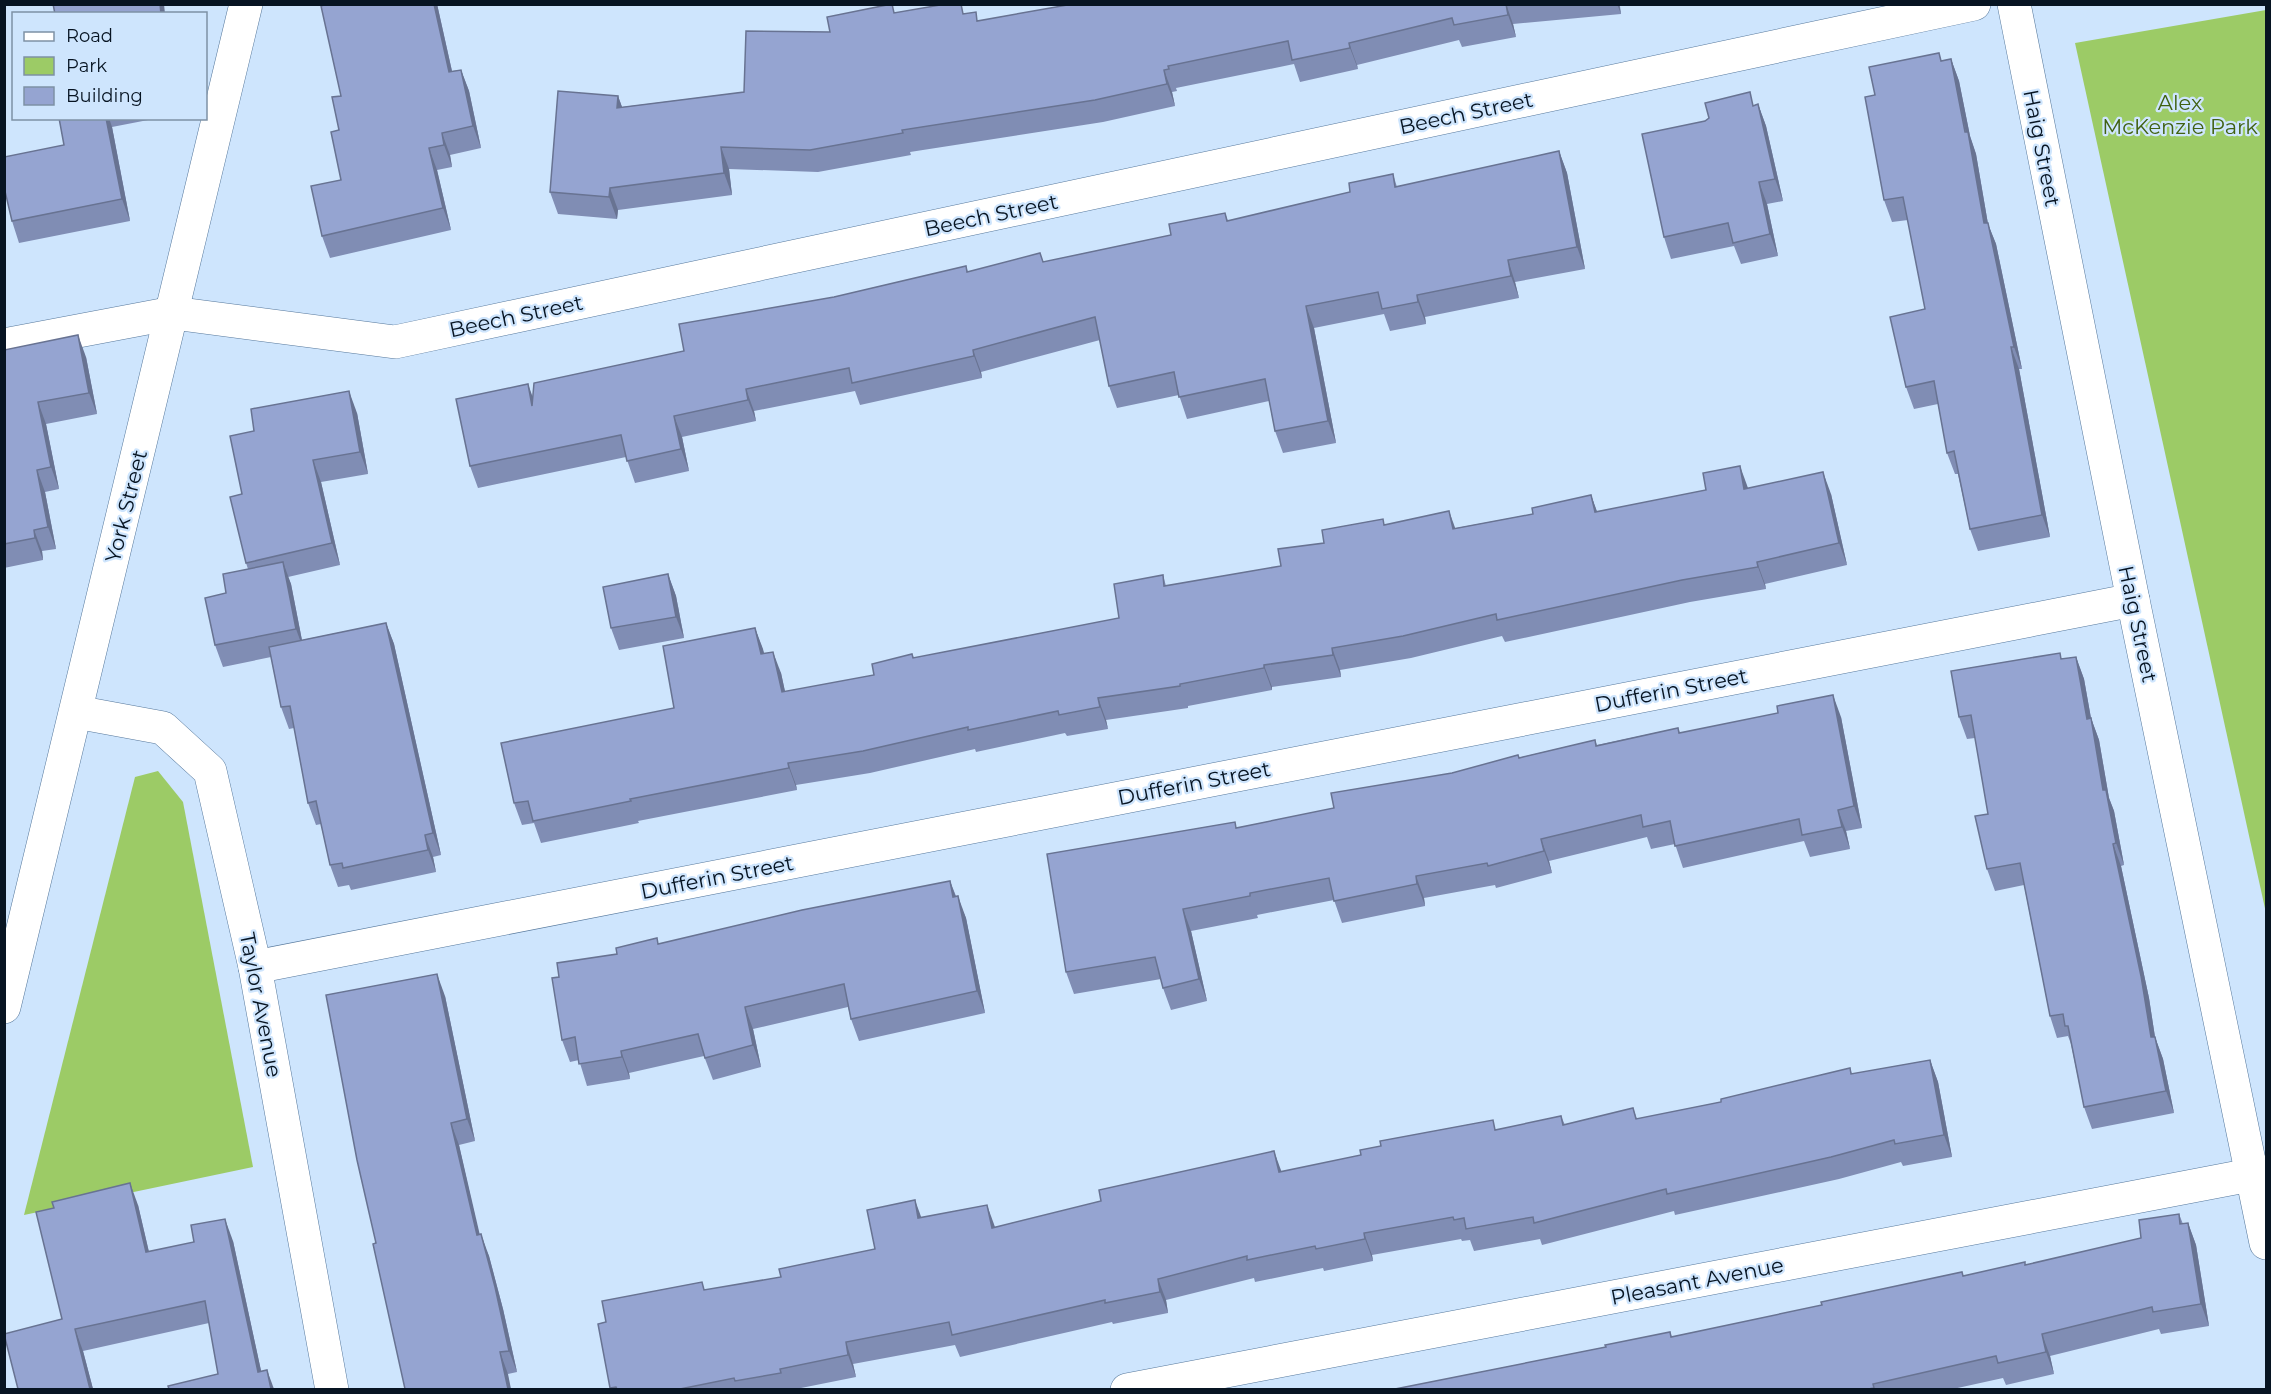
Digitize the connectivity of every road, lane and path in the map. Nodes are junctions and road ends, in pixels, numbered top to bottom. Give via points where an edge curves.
1 (246, 4) edge
2 (1974, 4) edge
3 (2014, 4) edge
4 (172, 313) junction
5 (4, 345) edge
6 (2133, 600) junction
7 (76, 712) junction
8 (12, 948) edge
9 (255, 967) junction
10 (4, 1007) edge
11 (2259, 1174) edge
12 (2266, 1243) edge
13 (332, 1389) edge
14 (1127, 1389) edge

1 - 4 street, York Street
2 - 4 street, Beech Street via 395,342
3 - 6 street, Haig Street
4 - 5 street, Beech Street
4 - 7 street, York Street
6 - 9 street, Dufferin Street
6 - 11 street, Haig Street
7 - 8 street, York Street
7 - 9 street, Taylor Avenue via 163,728 210,771
8 - 10 street, York Street
9 - 13 street, Taylor Avenue
11 - 12 street, Haig Street
11 - 14 street, Pleasant Avenue

